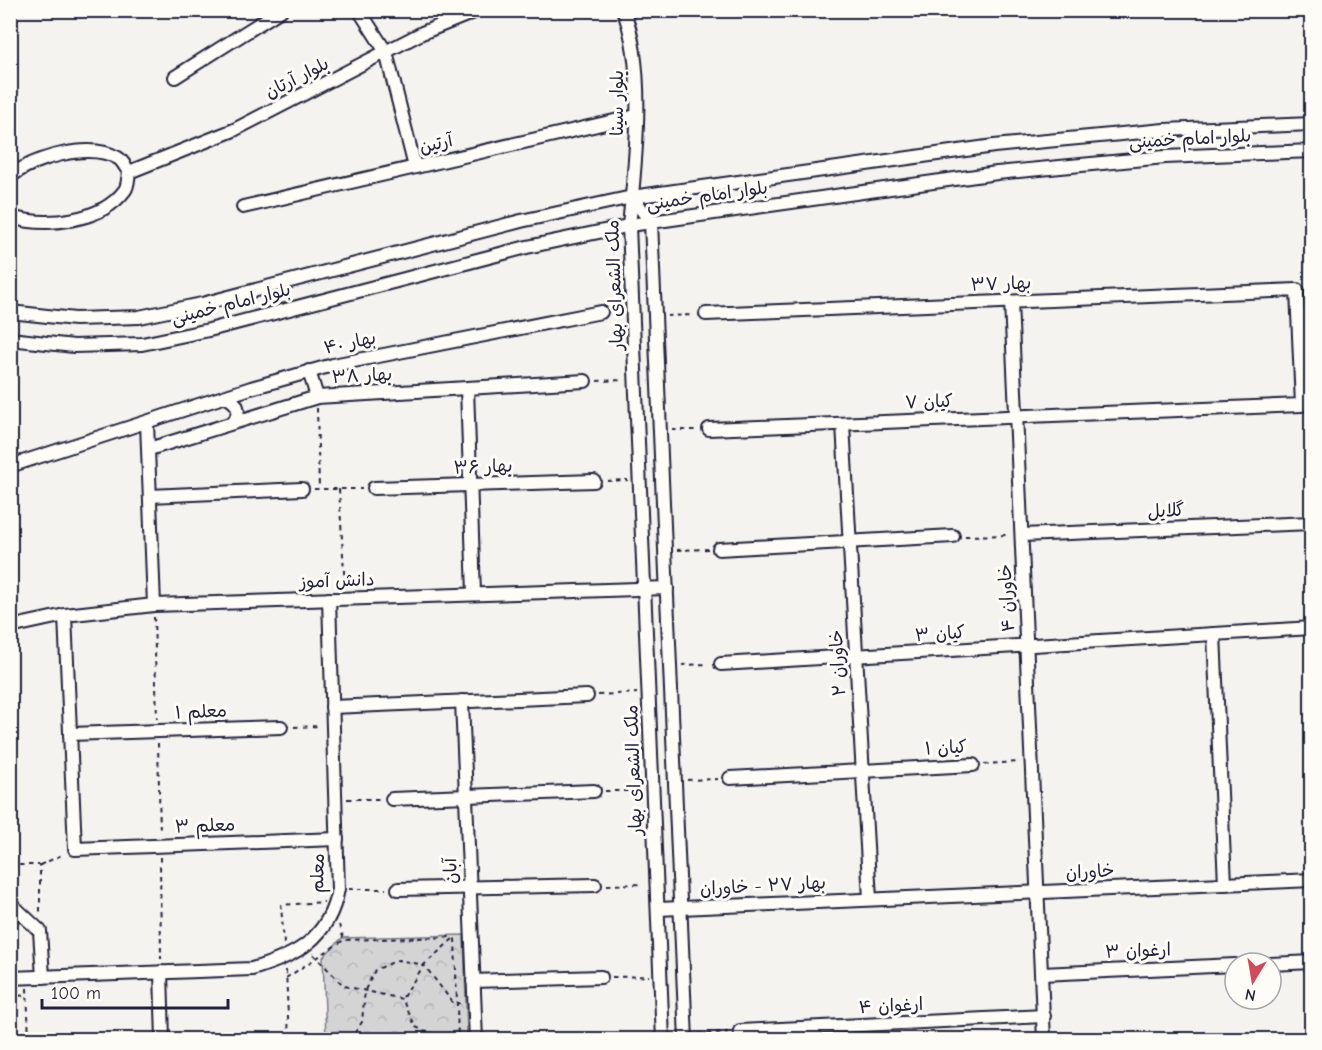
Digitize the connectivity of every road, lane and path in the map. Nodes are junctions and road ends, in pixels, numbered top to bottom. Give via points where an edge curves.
1 (281, 10) edge
2 (359, 10) edge
3 (480, 10) edge
4 (623, 10) edge
5 (386, 52) junction
6 (175, 77) dead end
7 (636, 116) junction
8 (1311, 124) edge
9 (1311, 151) edge
10 (415, 167) junction
11 (129, 172) junction
12 (10, 177) edge
13 (632, 197) junction
14 (243, 207) dead end
15 (10, 217) edge
16 (651, 222) junction
17 (629, 226) junction
18 (1297, 290) joint
19 (1011, 302) junction
20 (10, 312) edge
21 (601, 312) dead end
22 (706, 314) joint
23 (655, 316) junction
24 (10, 339) edge
25 (309, 371) junction
26 (636, 379) junction
27 (585, 381) joint
28 (467, 388) junction
29 (226, 396) junction
30 (317, 397) junction
31 (1017, 417) junction
32 (234, 422) junction
33 (147, 423) junction
34 (843, 424) junction
35 (710, 429) joint
36 (661, 431) junction
37 (148, 449) junction
38 (10, 466) edge
39 (640, 480) junction
40 (594, 481) joint
41 (471, 485) junction
42 (374, 488) joint
43 (302, 489) joint
44 (319, 489) junction
45 (339, 489) junction
46 (150, 496) junction
47 (1311, 523) edge
48 (1022, 535) junction
49 (953, 536) joint
50 (849, 542) junction
51 (719, 549) joint
52 (666, 550) junction
53 (667, 588) junction
54 (644, 589) junction
55 (474, 594) junction
56 (345, 598) junction
57 (329, 599) junction
58 (154, 605) junction
59 (65, 615) junction
60 (10, 627) edge
61 (1311, 628) edge
62 (1214, 634) junction
63 (1027, 646) junction
64 (856, 657) junction
65 (721, 664) joint
66 (670, 665) junction
67 (649, 693) junction
68 (587, 696) joint
69 (462, 701) junction
70 (333, 707) junction
71 (333, 726) junction
72 (280, 727) joint
73 (70, 734) junction
74 (1032, 761) junction
75 (973, 765) joint
76 (862, 771) junction
77 (730, 778) joint
78 (675, 780) junction
79 (653, 790) junction
80 (594, 791) joint
81 (466, 796) junction
82 (335, 799) junction
83 (392, 799) joint
84 (337, 839) junction
85 (160, 846) junction
86 (75, 849) junction
87 (10, 865) edge
88 (40, 865) junction
89 (1311, 880) edge
90 (657, 884) junction
91 (1225, 884) junction
92 (595, 885) joint
93 (470, 888) junction
94 (398, 889) joint
95 (1038, 892) junction
96 (870, 899) junction
97 (335, 900) junction
98 (10, 903) edge
99 (680, 908) junction
100 (658, 909) junction
101 (40, 931) junction
102 (472, 936) junction
103 (455, 937) junction
104 (344, 940) junction
105 (305, 946) junction
106 (285, 959) junction
107 (317, 959) junction
108 (1311, 962) edge
109 (1283, 963) edge
110 (424, 965) junction
111 (1223, 966) edge
112 (161, 972) junction
113 (1042, 974) junction
114 (661, 976) junction
115 (26, 977) junction
116 (43, 977) junction
117 (601, 977) joint
118 (10, 978) edge
119 (286, 978) junction
120 (473, 981) junction
121 (365, 990) junction
122 (10, 995) edge
123 (27, 996) junction
124 (402, 999) junction
125 (459, 1003) junction
126 (474, 1004) junction
127 (1044, 1017) junction
128 (740, 1031) joint
129 (686, 1037) edge
130 (29, 1040) edge
131 (163, 1040) edge
132 (289, 1040) edge
133 (350, 1040) edge
134 (441, 1040) edge
135 (458, 1040) edge
136 (476, 1040) edge
137 (663, 1040) edge
138 (1044, 1040) edge

1 - 6 street
2 - 5 street
3 - 5 street, بلوار آرتان
4 - 7 street, بلوار سینا via 635,56
5 - 10 street
5 - 11 street, بلوار آرتان via 234,130
7 - 10 street, آرتین
7 - 13 street, بلوار سینا
8 - 13 street, بلوار امام خمینی via 1164,130 994,146
9 - 16 street, بلوار امام خمینی via 1166,157 998,173
10 - 14 street, آرتین
11 - 12 street via 119,158 74,152 39,161
11 - 15 street via 126,189 89,214 53,222
13 - 16 street, ملک الشعرای بهار
13 - 17 street, ملک الشعرای بهار
13 - 20 street, بلوار امام خمینی via 139,317 75,319
16 - 17 street, بلوار امام خمینی
16 - 23 street
17 - 24 street, بلوار امام خمینی via 527,247 142,344 74,346
17 - 26 street, ملک الشعرای بهار
18 - 19 street, بهار ۳۷
18 - 31 street, کیان ۷ via 1302,405
19 - 22 street, بهار ۳۷
19 - 31 street, خاوران ۴
21 - 25 street, بهار ۴۰
22 - 23 path
23 - 36 street
25 - 29 street, بهار ۴۰
25 - 30 street
26 - 27 path
26 - 39 street, ملک الشعرای بهار
27 - 28 street, بهار ۳۸
28 - 30 street, بهار ۳۸
28 - 41 street
29 - 32 street via 238,407
29 - 33 street, بهار ۴۰
30 - 32 street, بهار ۳۸
30 - 44 path
31 - 34 street, کیان ۷
31 - 48 street, خاوران ۴
32 - 37 street, بهار ۳۸
33 - 37 street
33 - 38 street, بهار ۴۰
34 - 35 street, کیان ۷
34 - 50 street, خاوران ۲
35 - 36 path
36 - 52 street
37 - 46 street
39 - 40 path
39 - 54 street, ملک الشعرای بهار
40 - 41 street, بهار ۳۶
41 - 42 street, بهار ۳۶
41 - 55 street
42 - 45 path
43 - 44 path
43 - 46 street
44 - 45 path
45 - 56 path
46 - 58 street
47 - 48 street, گلایل
48 - 49 path
48 - 63 street, خاوران ۴
49 - 50 street
50 - 51 street
50 - 64 street, خاوران ۲
51 - 52 path
52 - 53 street
53 - 54 street, دانش آموز
53 - 66 street
54 - 55 street, دانش آموز
54 - 67 street, ملک الشعرای بهار
55 - 56 street, دانش آموز
56 - 57 street, دانش آموز
57 - 58 street, دانش آموز
57 - 70 street, معلم
58 - 59 street, دانش آموز
59 - 60 street, دانش آموز
59 - 73 street
61 - 62 street, کیان ۳
62 - 63 street, کیان ۳
62 - 91 street
63 - 64 street, کیان ۳
63 - 74 street, خاوران ۴
64 - 65 street, کیان ۳
64 - 76 street, خاوران ۲
65 - 66 path
66 - 78 street
67 - 68 path
67 - 79 street, ملک الشعرای بهار
68 - 69 street
69 - 70 street
69 - 81 street, آبان
70 - 71 street, معلم
71 - 72 path
71 - 82 street, معلم
72 - 73 street, معلم ۱
73 - 86 street
74 - 75 path, کیان ۱
74 - 95 street, خاوران ۴
75 - 76 street, کیان ۱
76 - 77 street, کیان ۱
76 - 96 street, خاوران ۲
77 - 78 path
78 - 99 street
79 - 80 path
79 - 90 street, ملک الشعرای بهار
80 - 81 street
81 - 83 street
81 - 93 street, آبان
82 - 83 path
82 - 84 street, معلم
84 - 85 street, معلم ۳
84 - 97 street, معلم
85 - 86 street, معلم ۳
85 - 112 path
86 - 88 path
87 - 88 path
88 - 101 path
89 - 91 street, خاوران
90 - 92 path
90 - 100 street, ملک الشعرای بهار
91 - 95 street, خاوران
92 - 93 street
93 - 94 street
93 - 102 street, آبان
94 - 97 path
95 - 96 street, خاوران
95 - 113 street, خاوران ۴
96 - 99 street, بهار ۲۷ - خاوران
97 - 104 path
97 - 105 street, معلم via 315,938
97 - 106 path via 281,905
98 - 101 street
99 - 100 street, بهار ۲۷ - خاوران
99 - 129 street
100 - 114 street, ملک الشعرای بهار
101 - 116 street
102 - 103 path
102 - 120 street, آبان
103 - 104 path
103 - 110 path
103 - 125 path
104 - 107 path
105 - 106 street, معلم
105 - 107 path
106 - 112 street, معلم via 252,969
106 - 119 path
107 - 119 path
107 - 121 path via 344,986
108 - 109 street
110 - 121 path via 398,960 375,970
110 - 124 path
110 - 125 path via 443,993 453,1003
111 - 113 street, ارغوان ۳
112 - 116 street, معلم
112 - 131 street
113 - 127 street, خاوران ۴
114 - 117 path
114 - 137 street, ملک الشعرای بهار
115 - 116 street, معلم
115 - 118 street, معلم
115 - 123 path
117 - 120 street
119 - 132 path
120 - 126 street, آبان
121 - 124 path
121 - 133 path via 362,1022
122 - 123 path
123 - 130 path
124 - 134 path via 416,1027
125 - 126 path
125 - 135 path
126 - 136 street, آبان
127 - 128 street, ارغوان ۴
127 - 138 street, خاوران ۴
128 - 129 path

